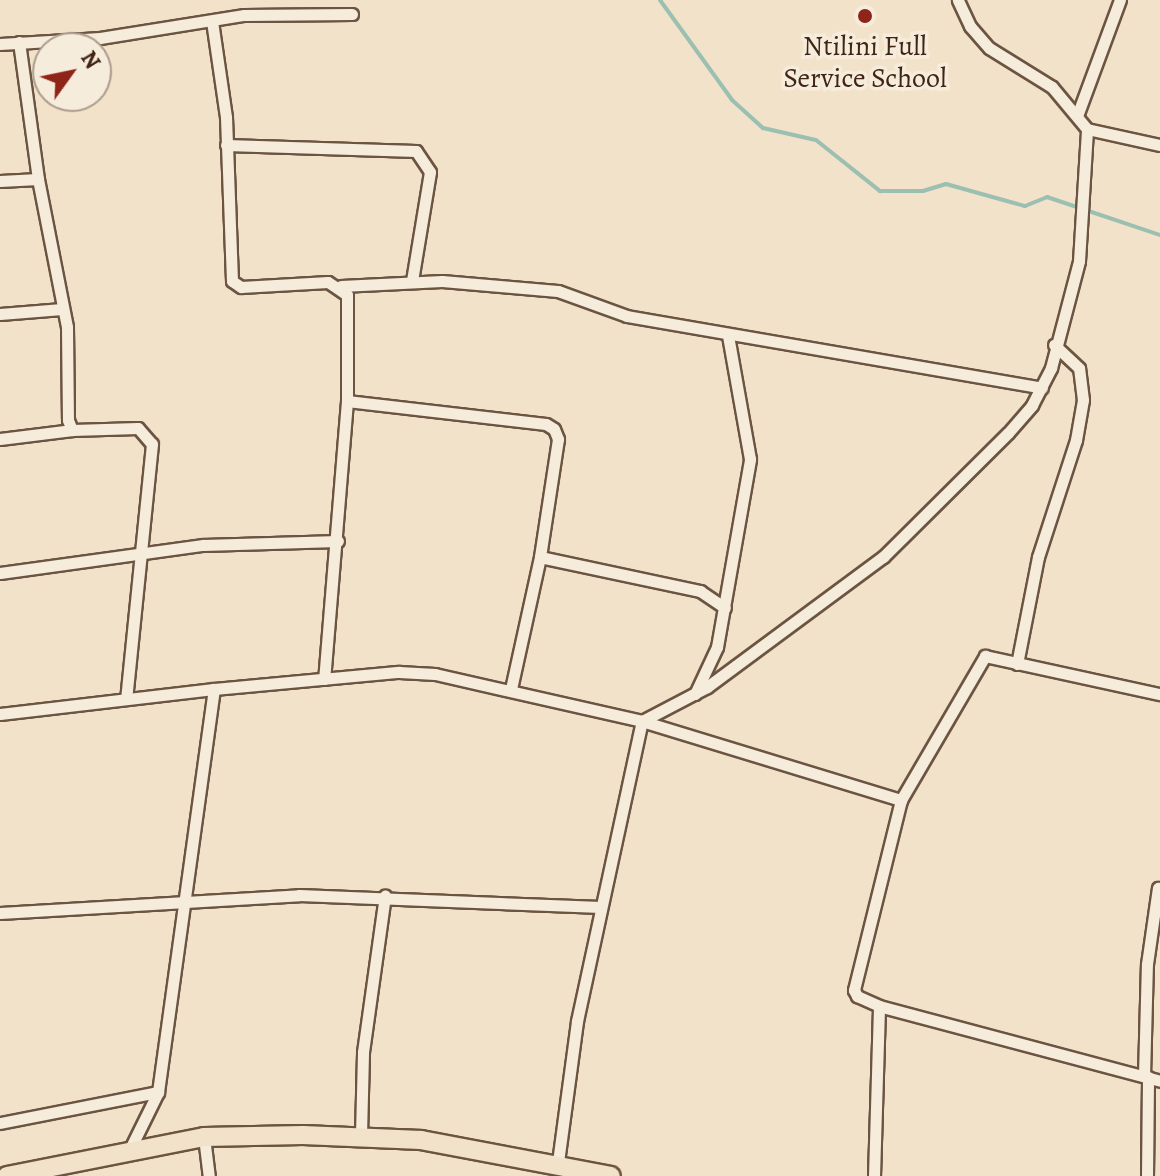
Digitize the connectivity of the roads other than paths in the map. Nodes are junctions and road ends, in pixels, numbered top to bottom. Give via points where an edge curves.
1 (958, 0) edge
2 (1120, 0) edge
3 (352, 14) dead end
4 (212, 21) junction
5 (19, 42) junction
6 (0, 44) edge
7 (1077, 116) junction
8 (1087, 129) junction
9 (226, 145) junction
10 (1160, 145) edge
11 (38, 179) junction
12 (0, 181) edge
13 (412, 281) junction
14 (341, 286) junction
15 (62, 309) junction
16 (0, 314) edge
17 (728, 335) junction
18 (1054, 345) junction
19 (1042, 388) junction
20 (347, 401) junction
21 (72, 430) junction
22 (0, 439) edge
23 (338, 541) junction
24 (138, 552) junction
25 (540, 557) junction
26 (0, 573) edge
27 (725, 608) junction
28 (1017, 664) junction
29 (324, 679) junction
30 (214, 689) junction
31 (511, 689) junction
32 (695, 694) junction
33 (1160, 694) edge
34 (126, 698) junction
35 (0, 714) edge
36 (642, 721) junction
37 (901, 800) junction
38 (1158, 888) edge
39 (385, 896) junction
40 (184, 904) junction
41 (601, 907) junction
42 (0, 913) edge
43 (879, 1006) junction
44 (1146, 1077) junction
45 (1160, 1081) edge
46 (158, 1092) junction
47 (0, 1123) edge
48 (361, 1135) junction
49 (204, 1137) junction
50 (130, 1149) junction
51 (558, 1162) junction
52 (7, 1176) edge
53 (209, 1176) edge
54 (611, 1176) edge
55 (874, 1176) edge
56 (1147, 1176) edge

1 - 7 street via 970,26 989,48 1052,87
2 - 7 street
3 - 4 street via 244,15
4 - 5 street via 100,38
4 - 9 street
5 - 6 street
5 - 11 street
7 - 8 street
8 - 10 street
8 - 18 street via 1076,279
9 - 13 street via 416,151 430,172
9 - 14 street via 232,281 241,287 328,282
11 - 12 street
11 - 15 street
13 - 14 street
13 - 17 street via 558,291 627,316
14 - 20 street via 351,318
15 - 16 street
15 - 21 street
17 - 19 street
17 - 27 street via 750,459
18 - 19 street
18 - 28 street via 1079,368 1083,400 1076,440 1038,557
19 - 32 street via 938,508 883,557
20 - 23 street
20 - 25 street via 554,429 558,439
21 - 22 street
21 - 24 street via 138,428 152,444
23 - 24 street
23 - 29 street
24 - 26 street
24 - 34 street
25 - 27 street via 700,591
25 - 31 street
27 - 32 street via 717,647
28 - 33 street
28 - 37 street via 985,656 977,663
29 - 30 street
29 - 31 street via 399,672
30 - 34 street
30 - 40 street
31 - 36 street
32 - 36 street
34 - 35 street
36 - 37 street
36 - 41 street
37 - 43 street via 854,990
38 - 44 street via 1144,1002
39 - 40 street via 269,896
39 - 41 street
39 - 48 street via 363,1052
40 - 42 street
40 - 46 street
41 - 51 street via 577,1021
43 - 44 street
43 - 55 street
44 - 45 street
44 - 56 street
46 - 47 street
46 - 50 street
48 - 49 highway
48 - 51 highway
49 - 50 highway
49 - 53 street
50 - 52 highway
51 - 54 highway

